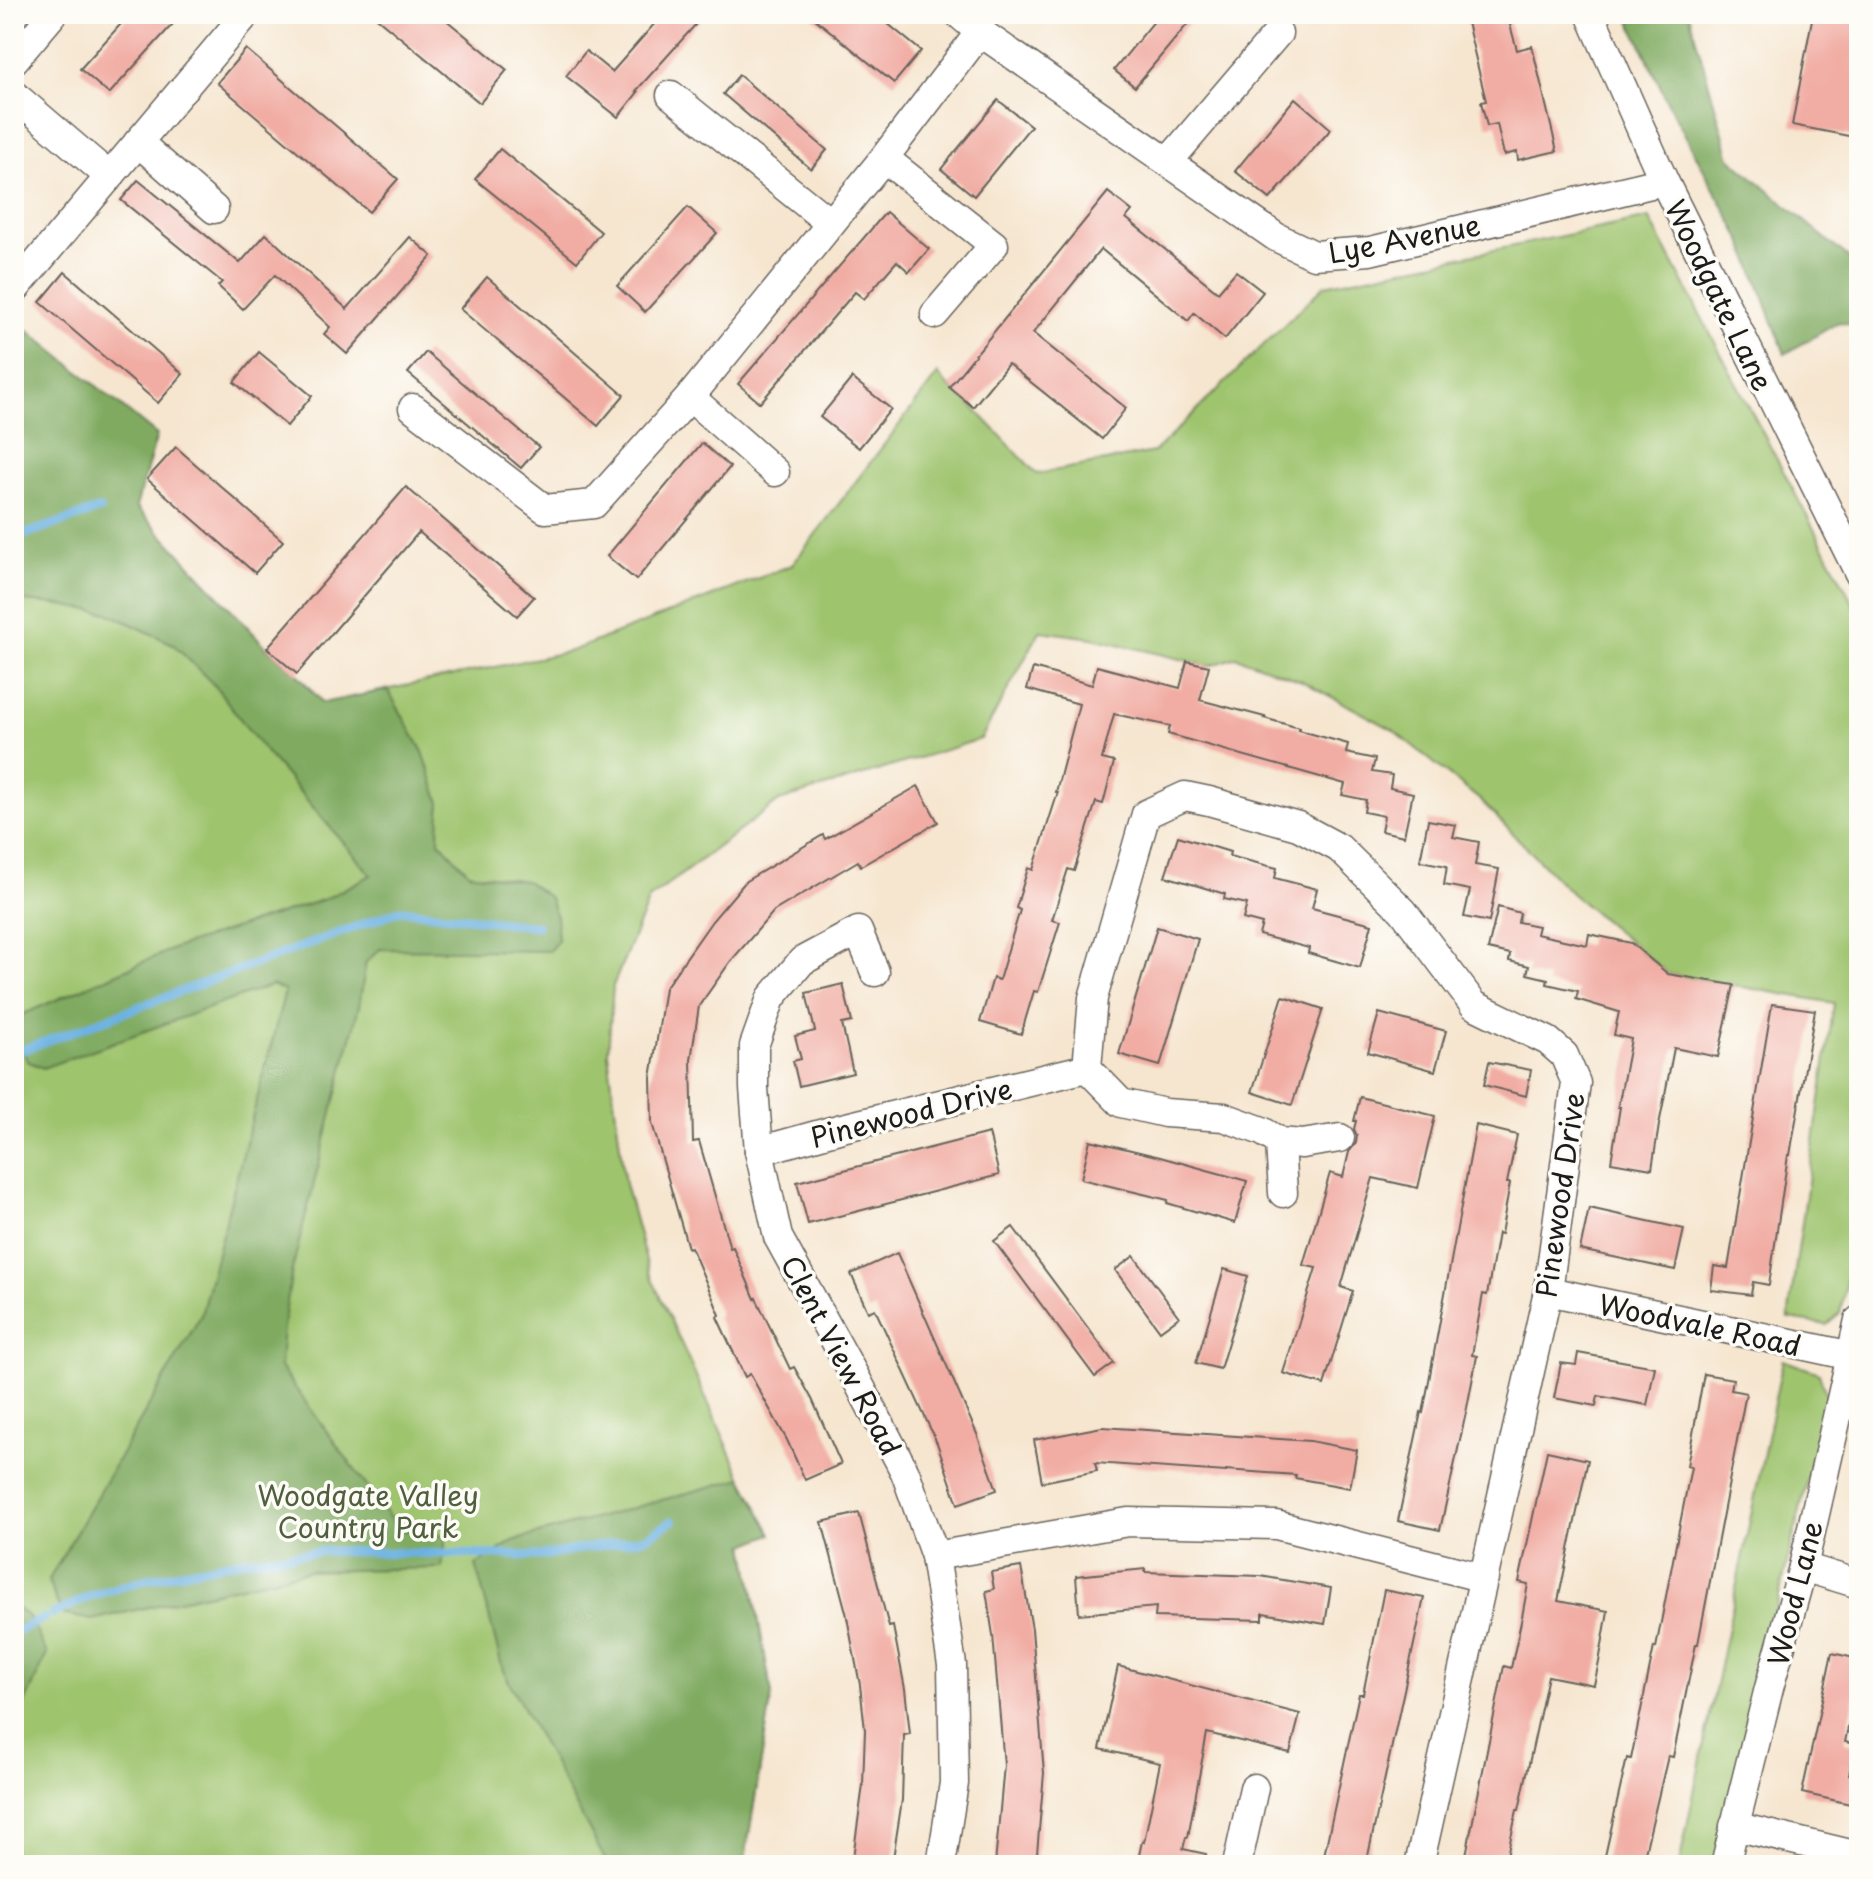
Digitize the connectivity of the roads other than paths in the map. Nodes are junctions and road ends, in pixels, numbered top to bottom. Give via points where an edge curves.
1 (53, 14) edge
2 (246, 14) edge
3 (1590, 14) edge
4 (970, 23) edge
5 (1278, 33) dead end
6 (14, 60) edge
7 (14, 95) edge
8 (671, 95) dead end
9 (138, 142) junction
10 (884, 158) junction
11 (1168, 162) junction
12 (110, 177) junction
13 (1664, 181) junction
14 (214, 209) dead end
15 (830, 223) junction
16 (14, 290) edge
17 (935, 314) dead end
18 (690, 397) junction
19 (413, 408) dead end
20 (775, 472) dead end
21 (1859, 573) edge
22 (875, 972) dead end
23 (1087, 1068) junction
24 (1340, 1138) dead end
25 (1280, 1142) junction
26 (759, 1151) junction
27 (1283, 1193) dead end
28 (1548, 1291) junction
29 (1859, 1320) edge
30 (1852, 1356) junction
31 (935, 1556) junction
32 (1803, 1567) junction
33 (1484, 1578) junction
34 (1859, 1584) edge
35 (1254, 1788) dead end
36 (1734, 1826) junction
37 (1859, 1856) edge
38 (941, 1865) edge
39 (1237, 1865) edge
40 (1419, 1865) edge
41 (1725, 1865) edge

1 - 6 street
2 - 9 street
3 - 13 street, Woodgate Lane
4 - 10 street
4 - 11 street, Lye Avenue
5 - 11 street
7 - 12 street
8 - 15 street
9 - 12 street
9 - 14 street
10 - 15 street
10 - 17 street via 994,245
11 - 13 street, Lye Avenue via 1276,237 1314,255 1370,251
12 - 16 street
13 - 21 street, Woodgate Lane
15 - 18 street
18 - 19 street via 594,504 545,509
18 - 20 street
22 - 26 street, Clent View Road via 858,931 802,961 771,998 754,1046
23 - 25 street via 1121,1103 1224,1117
23 - 26 street, Pinewood Drive
23 - 28 street, Pinewood Drive via 1093,998 1146,814 1185,796 1298,826 1339,848 1403,911 1474,1005 1548,1041 1564,1055 1576,1083
24 - 25 street
25 - 27 street
26 - 31 street, Clent View Road via 778,1237 905,1472
28 - 30 street, Woodvale Road
28 - 33 street, Pinewood Drive
29 - 30 street, Wood Lane
30 - 32 street, Wood Lane
31 - 33 street via 1128,1522 1276,1525
31 - 38 street, Clent View Road via 952,1665 954,1783
32 - 34 street
32 - 36 street, Wood Lane
33 - 40 street, Pinewood Drive
35 - 39 street
36 - 37 street
36 - 41 street, Wood Lane

